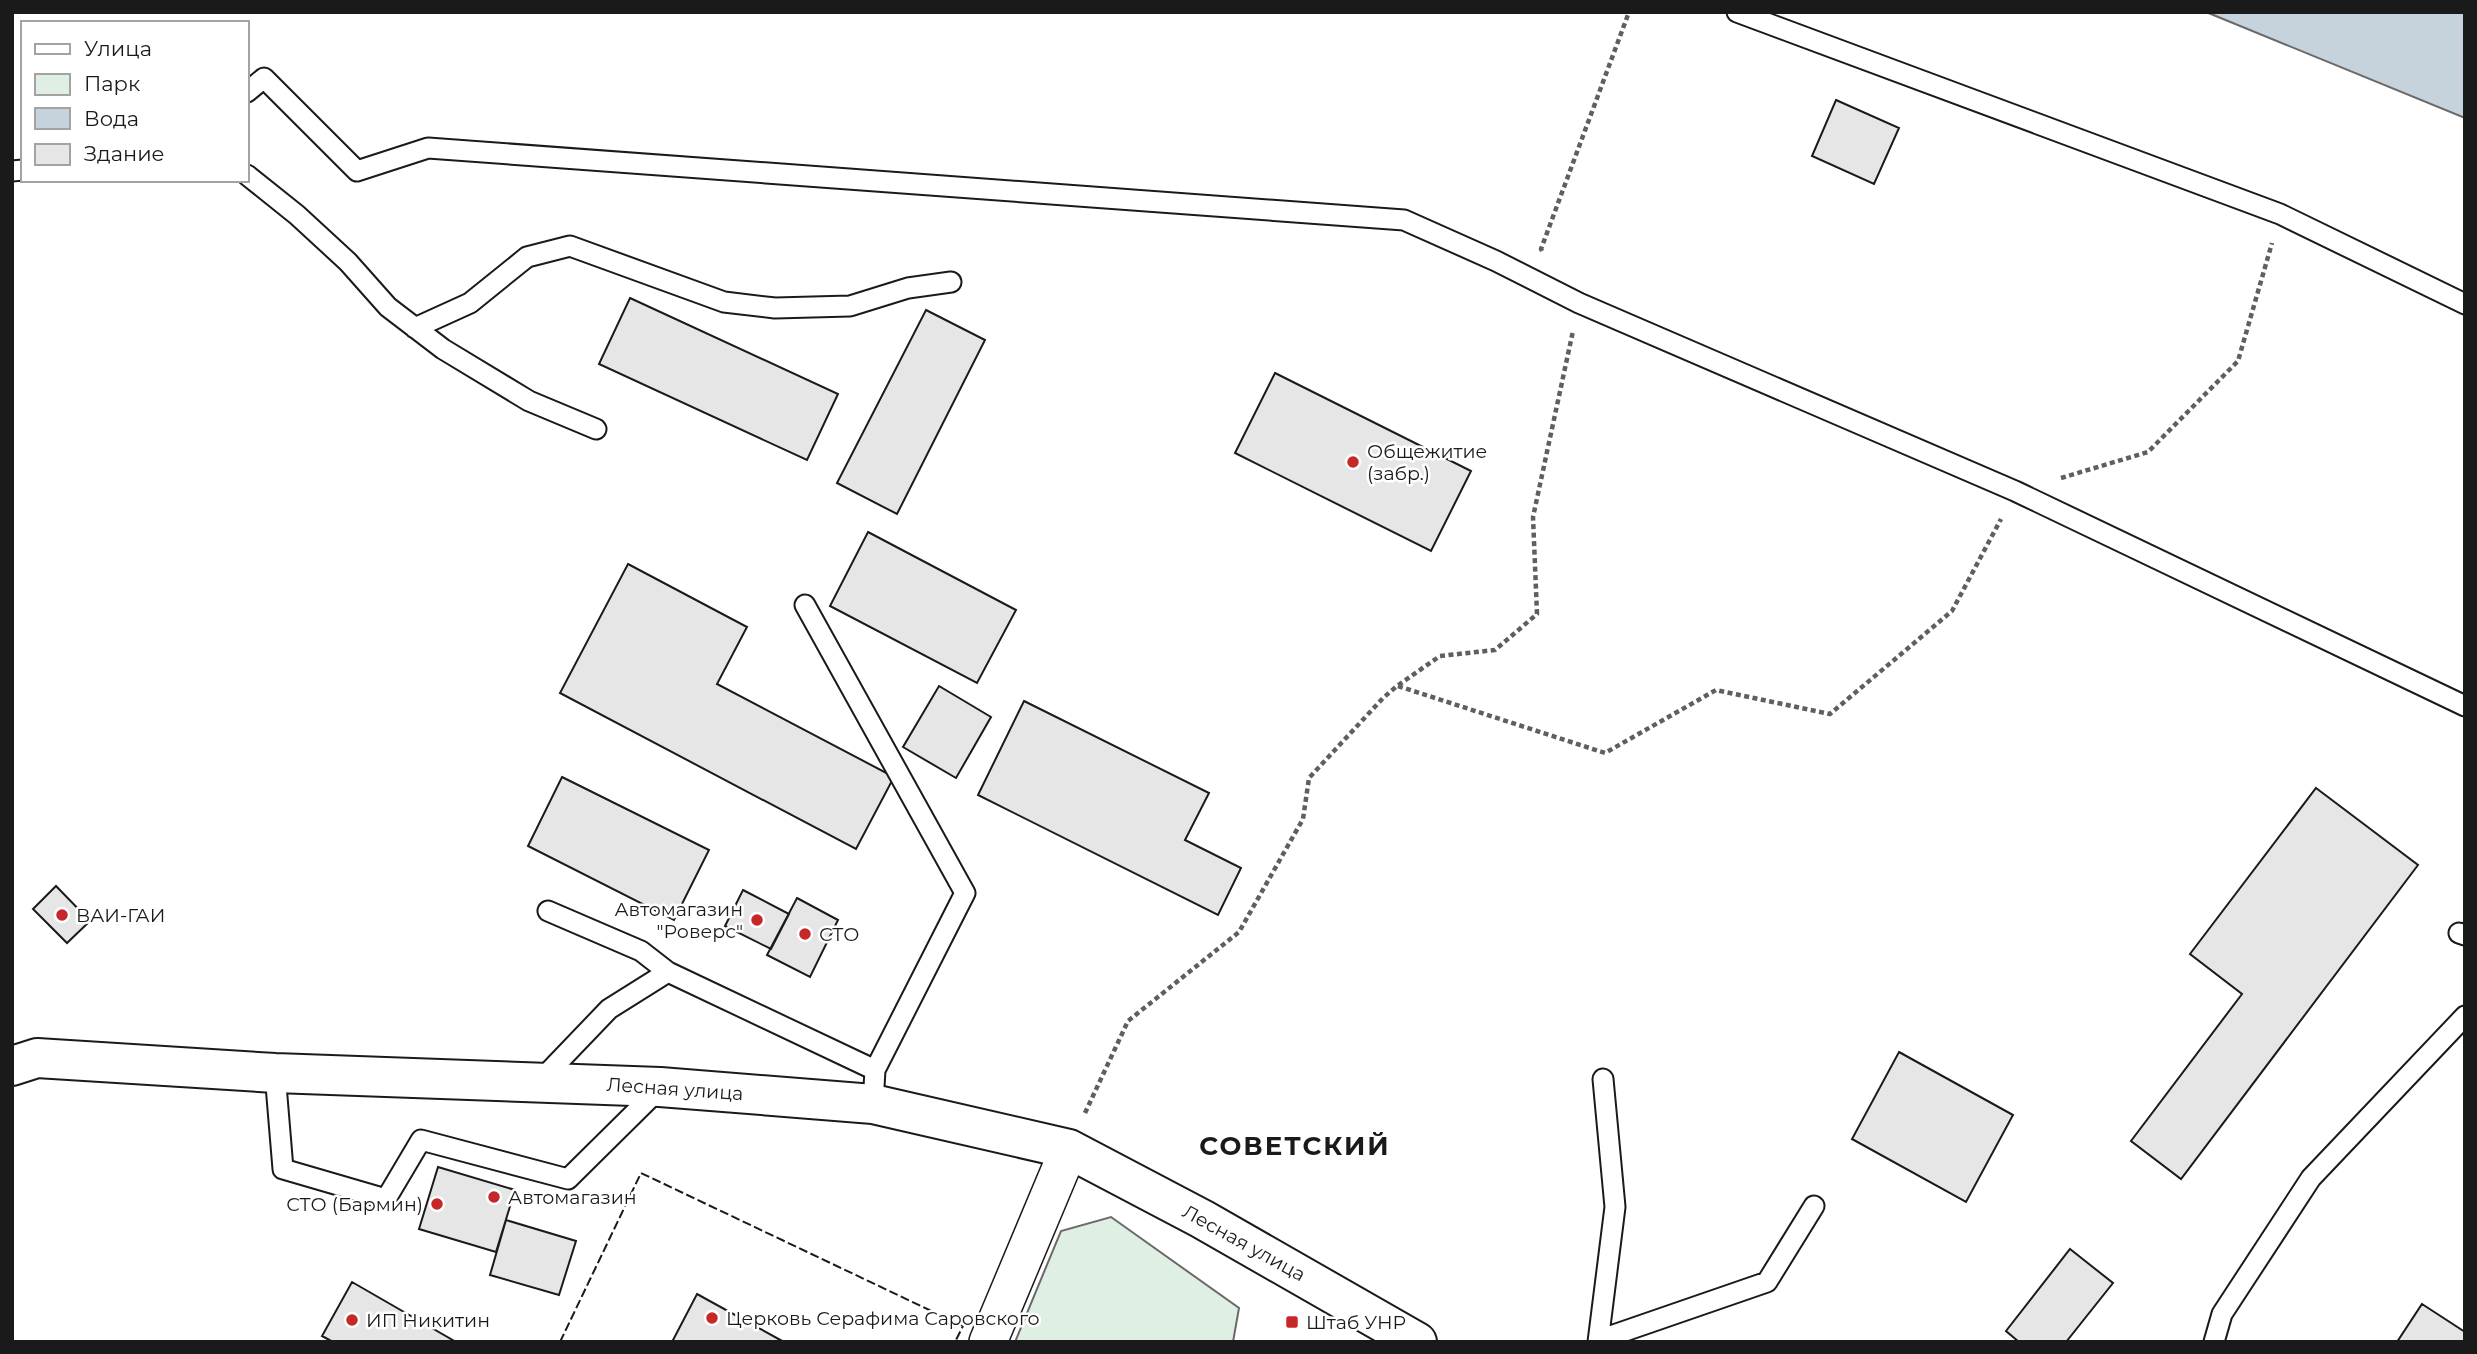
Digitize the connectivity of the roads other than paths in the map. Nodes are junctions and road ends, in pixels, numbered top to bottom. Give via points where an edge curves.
1 (1737, 12) edge
2 (248, 91) edge
3 (248, 176) edge
4 (951, 282) dead end
5 (2465, 304) edge
6 (415, 328) junction
7 (596, 429) dead end
8 (805, 606) dead end
9 (2465, 706) edge
10 (548, 911) dead end
11 (668, 972) junction
12 (2465, 1016) edge
13 (12, 1066) edge
14 (275, 1073) junction
15 (1603, 1079) dead end
16 (539, 1082) junction
17 (660, 1087) junction
18 (874, 1087) junction
19 (1069, 1149) junction
20 (1815, 1206) dead end
21 (1599, 1341) edge
22 (988, 1342) edge
23 (1417, 1342) edge
24 (2214, 1342) edge

1 - 5 lane via 2280,214
2 - 9 lane via 264,78 357,171 428,148 1404,220 1579,303 2015,491
3 - 6 lane via 298,215 388,307
4 - 6 lane via 908,288 850,306 775,308 724,302 570,246 527,257 470,303
6 - 7 lane via 529,401
8 - 18 lane via 965,893
10 - 11 lane via 642,951
11 - 16 lane via 609,1009
11 - 18 lane
12 - 24 lane via 2311,1178 2222,1314
13 - 14 main road, Лесная улица via 37,1058
14 - 16 main road, Лесная улица
14 - 17 lane via 283,1169 386,1199 421,1140 568,1179
15 - 21 lane via 1615,1207
16 - 17 main road, Лесная улица
17 - 18 main road, Лесная улица
18 - 19 main road, Лесная улица
19 - 22 street
19 - 23 main road, Лесная улица
20 - 21 lane via 1767,1282

